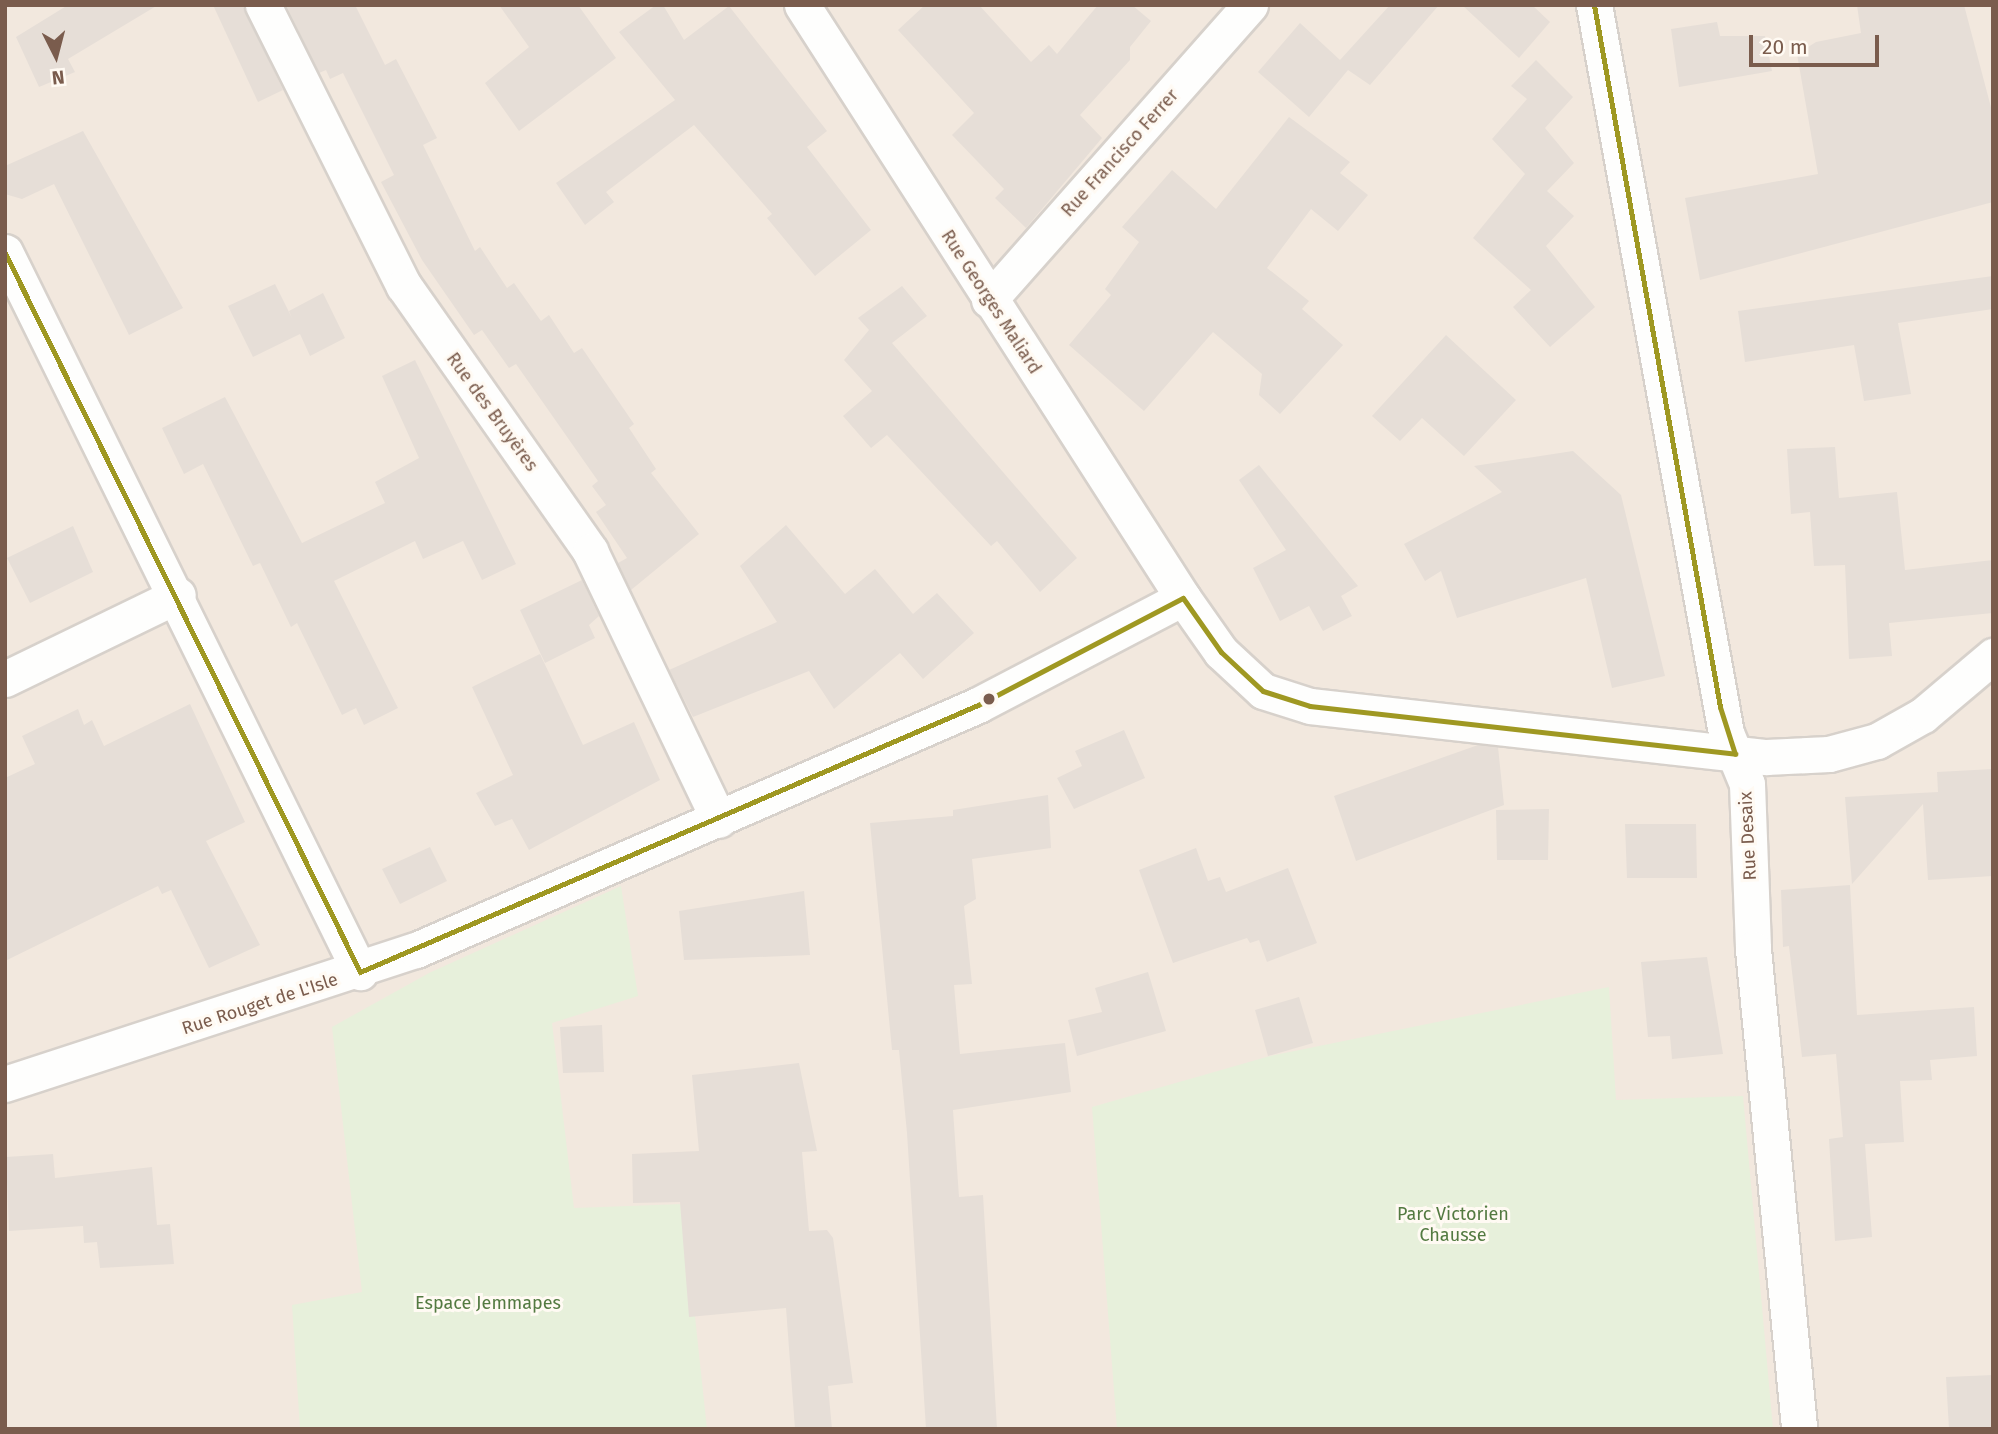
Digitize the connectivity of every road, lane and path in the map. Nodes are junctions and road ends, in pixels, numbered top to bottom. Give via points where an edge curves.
1 (263, 5) edge
2 (802, 5) edge
3 (1250, 5) edge
4 (1594, 5) edge
5 (5, 252) edge
6 (989, 300) junction
7 (178, 595) junction
8 (1183, 597) junction
9 (1993, 656) edge
10 (5, 679) edge
11 (1735, 754) junction
12 (719, 820) junction
13 (360, 972) junction
14 (5, 1084) edge
15 (1799, 1429) edge

1 - 12 street, Rue des Bruyères via 404,286 590,551
2 - 6 street, Rue Georges Maliard
3 - 6 street, Rue Francisco Ferrer
4 - 11 street, Rue Desaix via 1720,707
5 - 7 street
6 - 8 street, Rue Georges Maliard
7 - 10 street
7 - 13 street
8 - 11 street via 1220,652 1264,691 1310,706
8 - 12 street, Rue Rouget de L'Isle via 1094,649
9 - 11 street via 1923,715 1877,741 1829,754
11 - 15 street, Rue Desaix via 1747,785 1753,949
12 - 13 street, Rue Rouget de L'Isle
13 - 14 street, Rue Rouget de L'Isle

